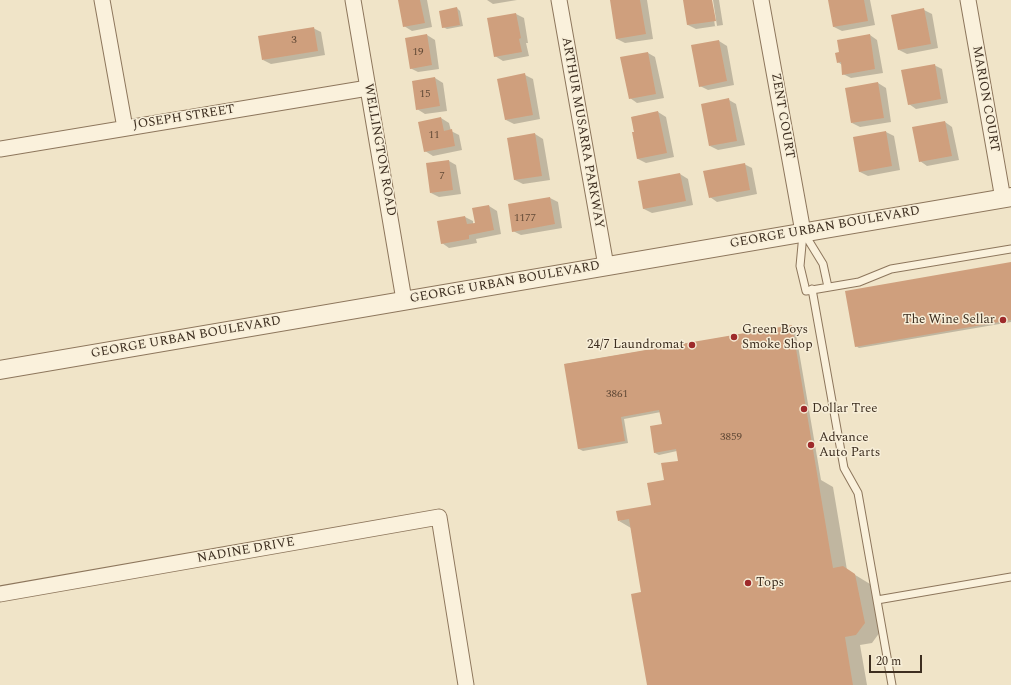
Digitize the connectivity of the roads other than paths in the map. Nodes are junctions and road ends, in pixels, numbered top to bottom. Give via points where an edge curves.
1 (102, 0) edge
2 (353, 0) edge
3 (559, 0) edge
4 (761, 0) edge
5 (968, 0) edge
6 (368, 88) junction
7 (124, 128) junction
8 (0, 149) edge
9 (1007, 198) edge
10 (803, 232) junction
11 (1011, 249) edge
12 (606, 266) junction
13 (828, 287) junction
14 (809, 290) junction
15 (404, 300) junction
16 (0, 370) edge
17 (1011, 577) edge
18 (0, 594) edge
19 (877, 600) junction
20 (466, 685) edge
21 (892, 685) edge

1 - 7 street
2 - 6 street, WELLINGTON ROAD
3 - 12 street, ARTHUR MUSARRA PARKWAY
4 - 10 street, ZENT COURT
5 - 9 street, MARION COURT
6 - 7 street, JOSEPH STREET
6 - 15 street, WELLINGTON ROAD
7 - 8 street, JOSEPH STREET
9 - 10 street, GEORGE URBAN BOULEVARD
10 - 12 street, GEORGE URBAN BOULEVARD
10 - 13 lane via 823,264
10 - 14 lane via 800,266
11 - 13 lane via 891,269 859,282
12 - 15 street, GEORGE URBAN BOULEVARD
13 - 14 lane
14 - 19 lane via 844,468 858,493
15 - 16 street, GEORGE URBAN BOULEVARD
17 - 19 lane
18 - 20 street, NADINE DRIVE via 439,517
19 - 21 lane

